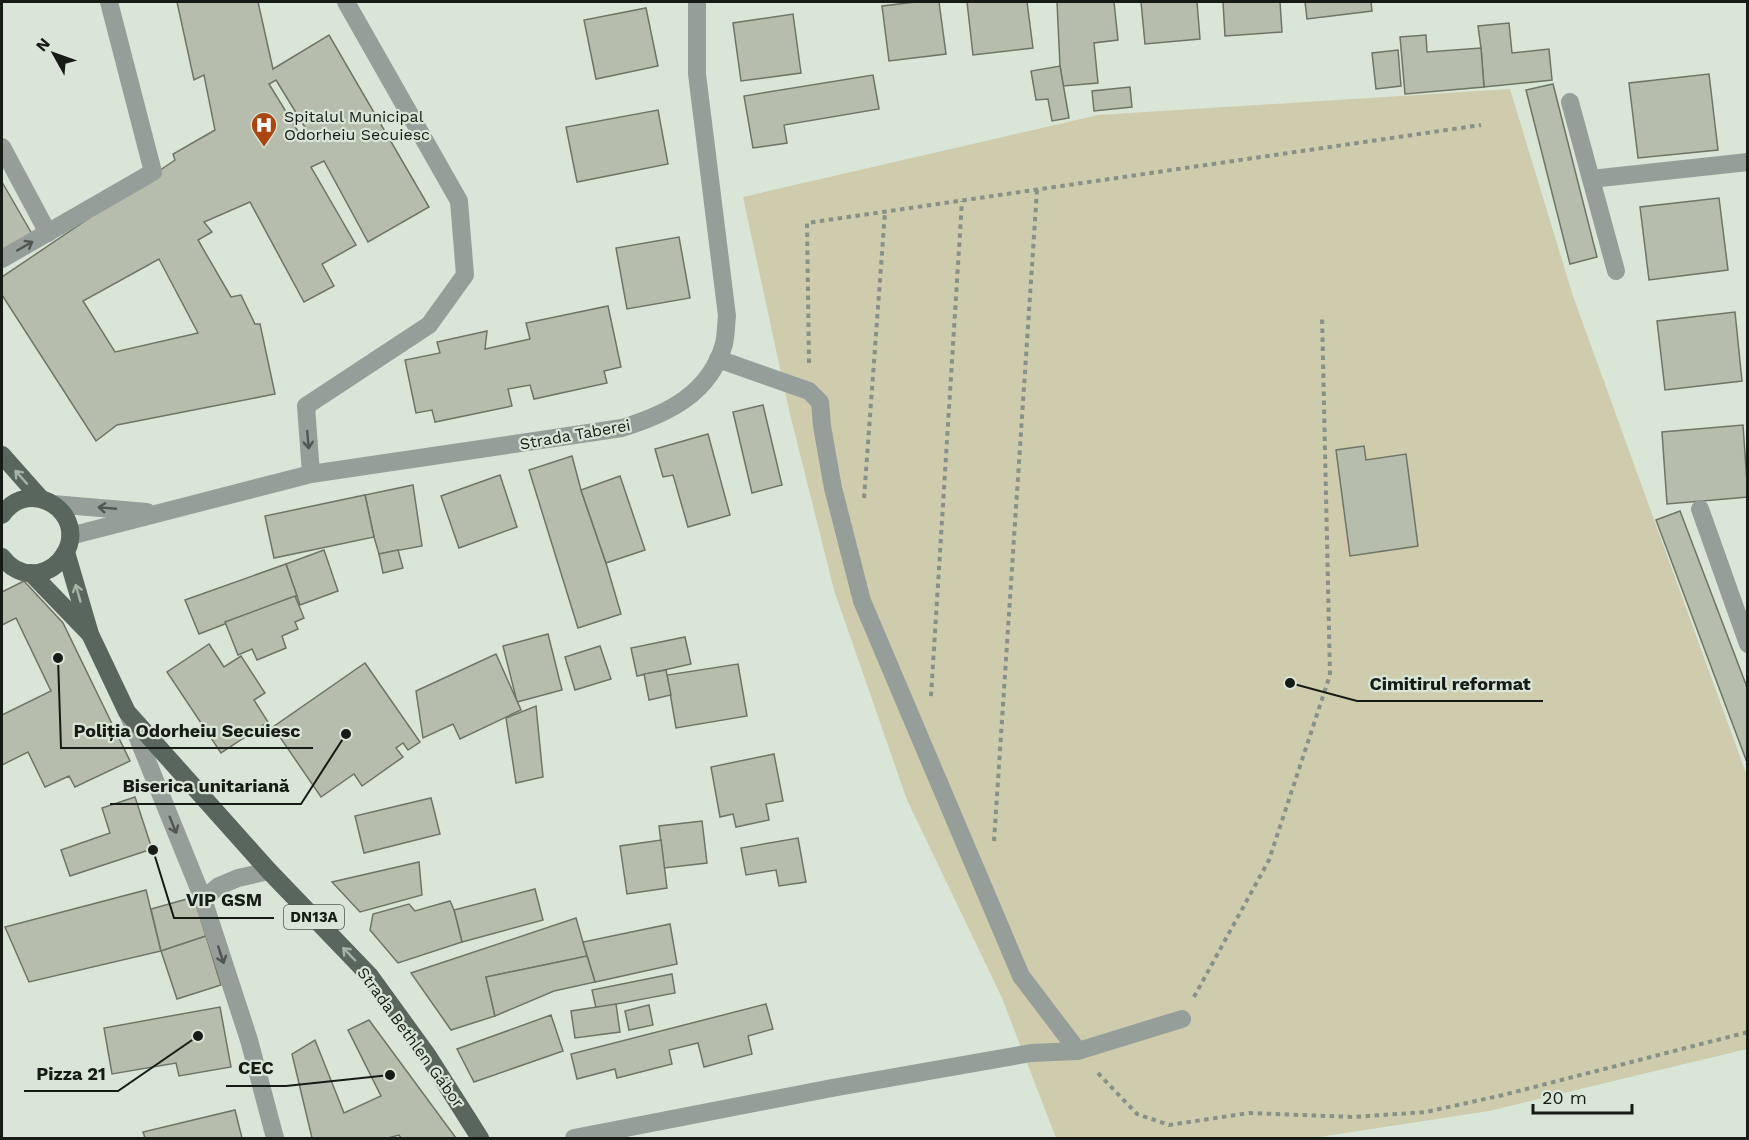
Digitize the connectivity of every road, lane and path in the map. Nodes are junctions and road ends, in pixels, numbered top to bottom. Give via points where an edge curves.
1 (109, 2) edge
2 (346, 2) edge
3 (697, 2) edge
4 (1570, 102) dead end
5 (1481, 125) dead end
6 (2, 147) edge
7 (1748, 162) edge
8 (1591, 179) junction
9 (1037, 190) junction
10 (962, 201) junction
11 (885, 212) junction
12 (48, 233) junction
13 (2, 259) edge
14 (1616, 272) dead end
15 (1322, 315) dead end
16 (718, 359) junction
17 (810, 391) junction
18 (2, 455) edge
19 (311, 474) junction
20 (864, 498) dead end
21 (47, 501) junction
22 (1700, 509) dead end
23 (161, 513) junction
24 (2, 515) edge
25 (68, 544) junction
26 (2, 557) edge
27 (16, 572) edge
28 (90, 634) junction
29 (1748, 644) edge
30 (930, 706) dead end
31 (127, 712) junction
32 (993, 843) dead end
33 (270, 871) junction
34 (203, 899) junction
35 (1182, 1019) joint
36 (1748, 1032) edge
37 (1078, 1052) junction
38 (275, 1138) edge
39 (480, 1138) edge
40 (574, 1138) edge

1 - 12 street via 153,172
2 -> 19 street via 459,201 465,275 429,325 306,406
3 - 16 street, Strada Taberei via 697,74 727,316
4 - 8 street
5 - 9 path
6 - 12 street
7 - 8 street
8 - 14 street
9 - 10 path
9 - 32 path
10 - 11 path
10 - 30 path
11 - 17 path via 807,223
11 - 20 path
13 -> 12 street
15 - 35 path via 1330,675 1269,860
16 - 17 street
16 - 19 street, Strada Taberei via 688,398 667,412 622,428
17 - 37 street via 820,402 833,488 862,601 1021,976
21 -> 18 main road, DN13A
19 - 23 street, Strada Taberei
23 -> 21 street
21 - 24 main road via 28,498 5,509
21 - 25 main road, DN13A via 68,524
22 - 29 street
23 - 25 street, Strada Taberei
25 - 27 main road via 52,568
28 -> 25 main road, DN13A
26 - 27 main road, DN13A
27 - 28 main road, DN13A
28 - 31 main road, Strada Bethlen Gábor / DN13A
31 - 33 main road, Strada Bethlen Gábor / DN13A
31 -> 34 street
33 - 34 street via 238,878
39 -> 33 main road, Strada Bethlen Gábor / DN13A via 428,1056 370,976
34 -> 38 street via 249,1040
35 - 37 street
36 - 37 path via 1426,1112 1353,1117 1249,1113 1169,1125 1137,1114
37 - 40 street via 1019,1055

